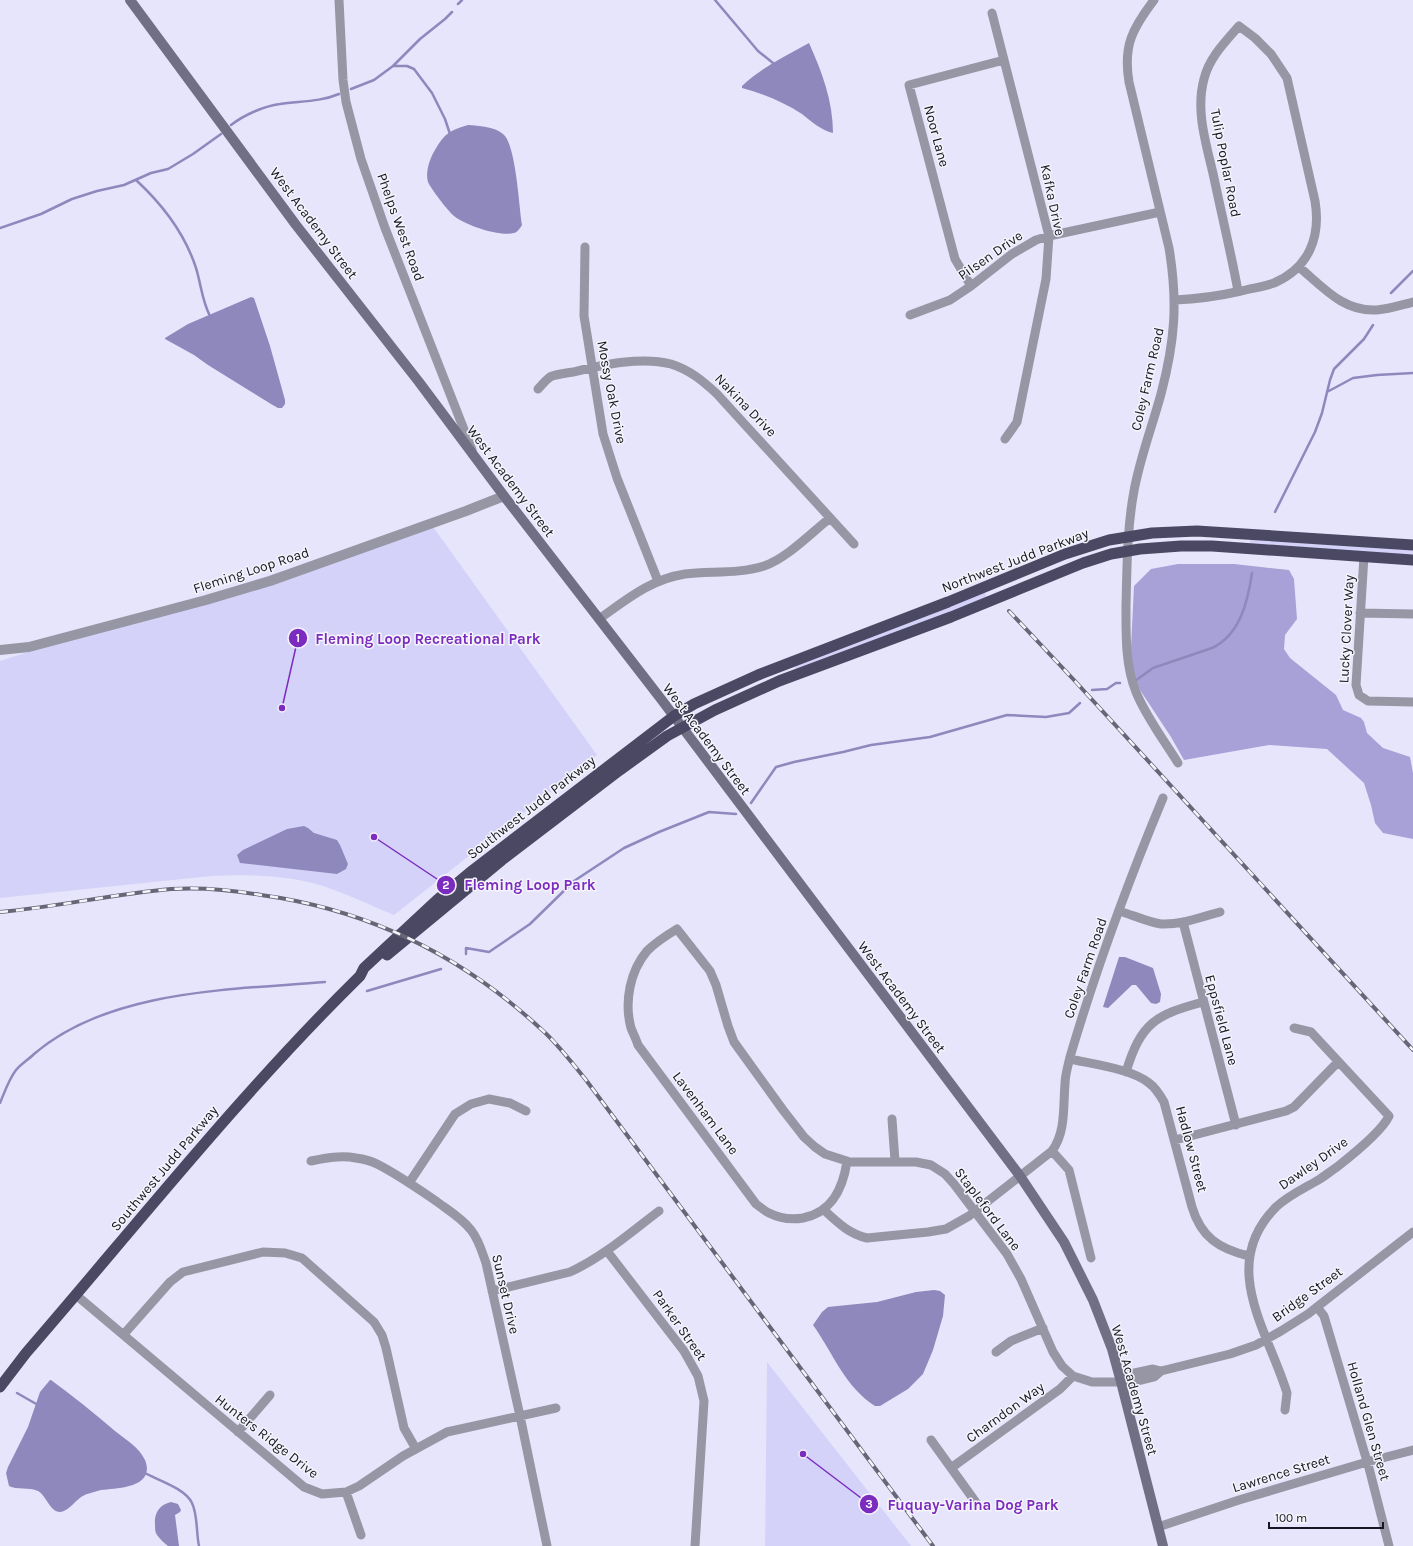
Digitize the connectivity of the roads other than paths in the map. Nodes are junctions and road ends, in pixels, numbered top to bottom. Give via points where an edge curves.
1 (130, 0) edge
2 (339, 0) edge
3 (1154, 0) edge
4 (992, 13) dead end
5 (1004, 60) junction
6 (1160, 212) junction
7 (1049, 236) junction
8 (585, 247) dead end
9 (1299, 267) junction
10 (971, 286) junction
11 (1238, 291) junction
12 (1175, 300) junction
13 (1413, 302) edge
14 (910, 315) dead end
15 (592, 367) junction
16 (538, 389) dead end
17 (1005, 439) dead end
18 (474, 455) junction
19 (504, 496) junction
20 (830, 518) junction
21 (1128, 537) junction
22 (854, 544) dead end
23 (1413, 545) edge
24 (1127, 551) junction
25 (1364, 556) junction
26 (1413, 560) edge
27 (658, 581) junction
28 (1360, 613) junction
29 (1413, 614) edge
30 (599, 619) junction
31 (0, 650) edge
32 (1413, 702) edge
33 (674, 716) junction
34 (681, 727) junction
35 (1178, 763) dead end
36 (1163, 798) dead end
37 (1119, 911) junction
38 (1220, 912) dead end
39 (1183, 922) junction
40 (677, 929) joint
41 (360, 976) junction
42 (1203, 1002) junction
43 (1294, 1028) dead end
44 (1070, 1059) junction
45 (1338, 1062) junction
46 (1126, 1072) junction
47 (526, 1112) dead end
48 (892, 1119) dead end
49 (1236, 1125) junction
50 (1175, 1140) junction
51 (1052, 1151) junction
52 (311, 1161) dead end
53 (847, 1161) junction
54 (895, 1161) junction
55 (1020, 1176) junction
56 (409, 1183) junction
57 (824, 1210) junction
58 (659, 1211) dead end
59 (975, 1211) junction
60 (1413, 1232) edge
61 (607, 1250) junction
62 (1249, 1256) junction
63 (1091, 1258) dead end
64 (492, 1291) junction
65 (76, 1295) junction
66 (1317, 1307) junction
67 (1043, 1328) junction
68 (124, 1334) junction
69 (1267, 1339) junction
70 (996, 1352) dead end
71 (1073, 1376) junction
72 (1121, 1382) junction
73 (0, 1387) edge
74 (270, 1395) dead end
75 (556, 1408) dead end
76 (1285, 1410) dead end
77 (520, 1416) junction
78 (238, 1432) junction
79 (931, 1440) dead end
80 (416, 1449) junction
81 (1413, 1450) edge
82 (1367, 1462) junction
83 (951, 1468) junction
84 (346, 1492) junction
85 (977, 1504) dead end
86 (1158, 1527) junction
87 (361, 1535) dead end
88 (547, 1546) edge
89 (695, 1546) edge
90 (1163, 1546) edge
91 (1389, 1546) edge

1 - 18 main road, West Academy Street via 296,225
2 - 18 street, Phelps West Road via 345,95 361,159 385,228
3 - 6 street, Coley Farm Road via 1134,29 1127,51 1127,63 1129,82
4 - 5 street, Kafka Drive
5 - 7 street, Kafka Drive
5 - 10 street, Noor Lane via 909,85 955,259
6 - 7 street, Pilsen Drive
6 - 12 street, Coley Farm Road via 1172,268
7 - 10 street, Pilsen Drive via 1036,240 1012,254
7 - 17 street, Kafka Drive via 1046,279 1017,422
8 - 15 street, Mossy Oak Drive via 584,316
9 - 11 street via 1274,283
9 - 11 street, Tulip Poplar Road via 1313,241 1317,213 1290,88 1272,54 1239,26 1207,69 1200,106
9 - 13 street via 1336,298 1352,307 1378,310
10 - 14 street, Pilsen Drive via 950,300
11 - 12 street via 1206,298
12 - 21 street, Coley Farm Road via 1168,363 1136,478
15 - 16 street, Nakina Drive via 551,377
15 - 20 street, Nakina Drive via 652,361 671,364 700,378 745,423
15 - 27 street, Mossy Oak Drive via 603,434 617,478
18 - 19 main road, West Academy Street
19 - 30 main road, West Academy Street
19 - 31 street, Fleming Loop Road via 274,579 206,600 29,647
20 - 22 street, Nakina Drive
20 - 27 street via 779,559 764,566 747,570 683,574
21 - 23 highway, Northwest Judd Parkway via 1198,531
21 - 24 street, Coley Farm Road
21 - 33 highway, Northwest Judd Parkway via 1093,544 1065,554 758,675 694,704
24 - 25 highway, Northwest Judd Parkway via 1197,546
24 - 34 highway, Northwest Judd Parkway via 1068,568 951,617 779,681
24 - 35 street, Coley Farm Road via 1126,636 1132,679 1136,693
25 - 26 highway, Northwest Judd Parkway
25 - 28 street, Lucky Clover Way
27 - 30 street via 638,590
28 - 29 street
28 - 32 street, Lucky Clover Way via 1356,685 1359,696 1368,701
30 - 33 main road, West Academy Street
33 - 34 main road, West Academy Street
33 - 41 highway, Southwest Judd Parkway via 467,875 400,933 364,968
34 - 41 highway, Southwest Judd Parkway via 626,765 502,860 367,973
34 - 55 main road, West Academy Street
36 - 37 street, Coley Farm Road
37 - 39 street via 1152,922
37 - 44 street, Coley Farm Road
38 - 39 street
39 - 42 street, Eppsfield Lane
40 - 53 street, Stapleford Lane via 710,971 734,1042 742,1055 804,1137 825,1154
40 - 57 street, Lavenham Lane via 647,951 632,979 628,1011 638,1045 756,1204 769,1213 785,1219 811,1216
41 - 65 highway, Southwest Judd Parkway via 267,1072
42 - 46 street via 1171,1011 1147,1028 1134,1048
42 - 49 street, Eppsfield Lane
43 - 45 street, Dawley Drive via 1311,1032
44 - 46 street, Hadlow Street
44 - 51 street, Coley Farm Road via 1065,1082 1060,1138
45 - 49 street via 1294,1107
45 - 62 street, Dawley Drive via 1388,1116 1386,1122 1342,1163 1277,1206 1262,1225
46 - 50 street, Hadlow Street via 1148,1082 1156,1089 1164,1102
47 - 56 street via 510,1103 489,1099 471,1104 455,1114
48 - 54 street
49 - 50 street
50 - 62 street, Hadlow Street via 1194,1212 1201,1228 1228,1250
51 - 55 street, Coley Farm Road
51 - 63 street via 1068,1170
52 - 56 street, Sunset Drive via 330,1157 356,1158 376,1163
53 - 54 street, Stapleford Lane
53 - 57 street via 842,1185
54 - 59 street, Stapleford Lane via 931,1165 945,1174
55 - 59 street, Coley Farm Road
55 - 72 main road, West Academy Street via 1064,1242 1084,1280
56 - 64 street, Sunset Drive via 459,1217 472,1230 486,1263
57 - 59 street, Coley Farm Road via 849,1231 868,1238 946,1229
58 - 61 street
59 - 67 street, Stapleford Lane via 1021,1279
60 - 66 street, Bridge Street
61 - 64 street via 570,1272
61 - 89 street, Parker Street via 684,1351 698,1376 704,1401
62 - 69 street, Dawley Drive via 1248,1278 1251,1298
64 - 77 street, Sunset Drive
65 - 68 street, Hunters Ridge Drive
65 - 73 highway, Southwest Judd Parkway
66 - 69 street, Bridge Street
66 - 82 street, Holland Glen Street via 1324,1316
67 - 70 street via 1011,1342
67 - 71 street, Stapleford Lane via 1062,1366
68 - 78 street, Hunters Ridge Drive
68 - 80 street via 170,1282 183,1272 263,1252 285,1253 302,1258 374,1322 382,1335 404,1428
69 - 72 street, Bridge Street via 1230,1354 1161,1372 1154,1377 1132,1383
69 - 76 street, Dawley Drive via 1287,1394
71 - 72 street, Stapleford Lane via 1092,1382
71 - 83 street, Charndon Way via 1060,1389
72 - 86 main road, West Academy Street
74 - 78 street
75 - 77 street, Hunters Ridge Drive
77 - 80 street, Hunters Ridge Drive via 447,1432
77 - 88 street, Sunset Drive
78 - 84 street, Hunters Ridge Drive via 304,1487 322,1494
79 - 83 street
80 - 84 street, Hunters Ridge Drive
81 - 82 street, Lawrence Street
82 - 86 street, Lawrence Street
82 - 91 street, Holland Glen Street
83 - 85 street
84 - 87 street
86 - 90 main road, West Academy Street

